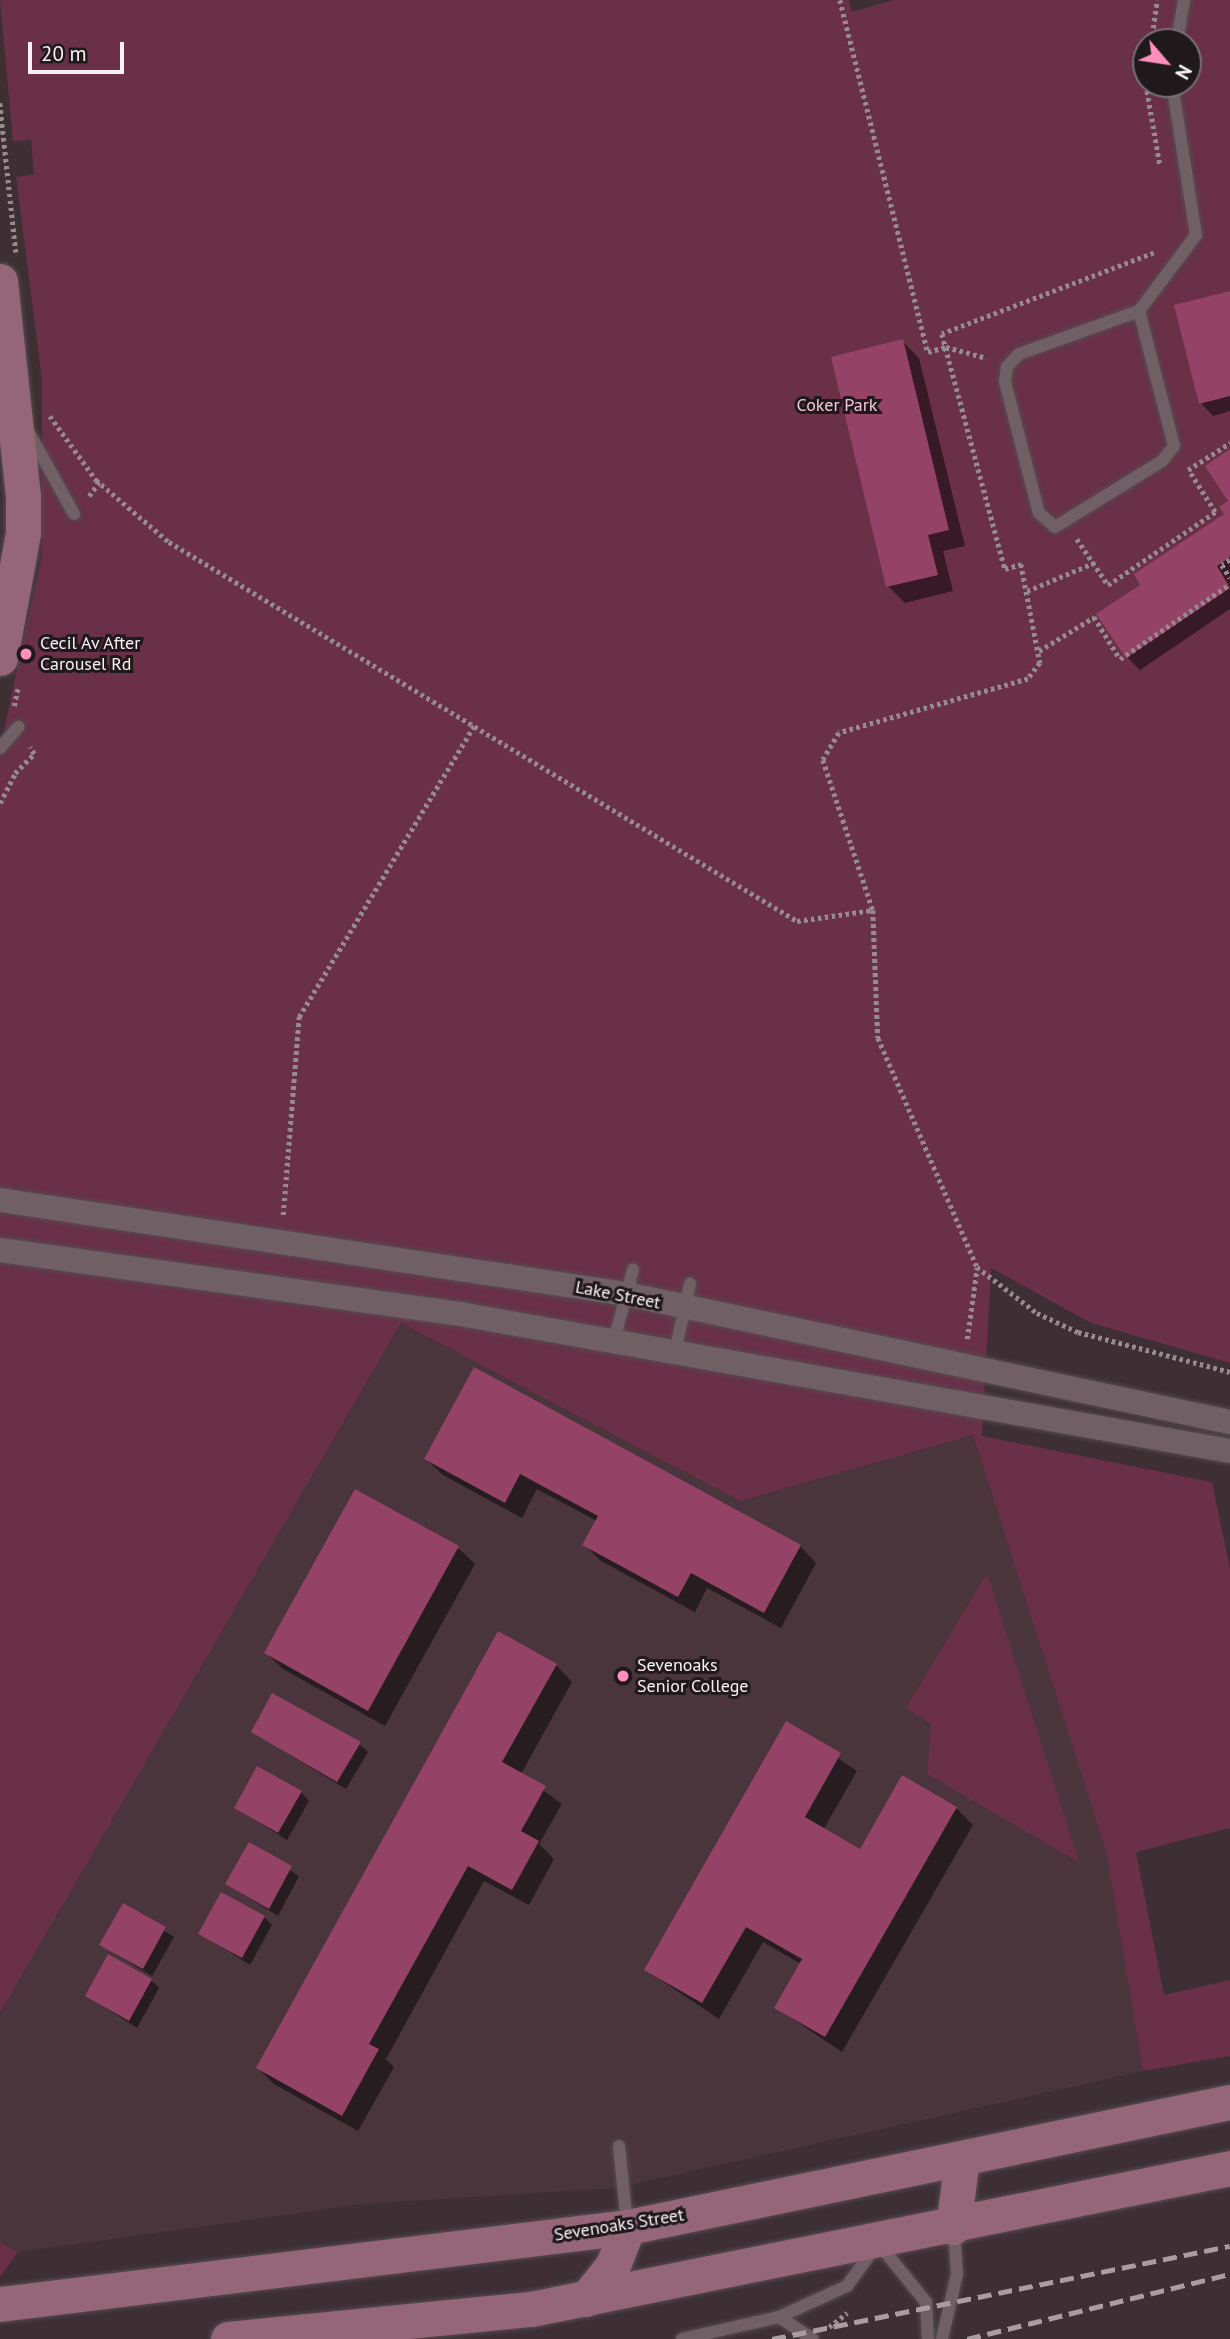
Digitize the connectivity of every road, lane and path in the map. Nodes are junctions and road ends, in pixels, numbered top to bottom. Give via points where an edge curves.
1 (840, 0) edge
2 (1157, 0) edge
3 (1184, 0) edge
4 (1153, 28) edge
5 (1179, 28) edge
6 (1148, 98) edge
7 (1174, 98) edge
8 (0, 103) edge
9 (1162, 174) dead end
10 (1163, 246) dead end
11 (9, 273) edge
12 (1139, 311) junction
13 (3, 334) edge
14 (946, 347) junction
15 (1007, 367) junction
16 (13, 403) junction
17 (48, 411) dead end
18 (1230, 443) edge
19 (1171, 453) junction
20 (1189, 471) junction
21 (74, 514) dead end
22 (1067, 523) junction
23 (1230, 560) edge
24 (1094, 563) junction
25 (1230, 581) edge
26 (1027, 592) junction
27 (1039, 651) junction
28 (0, 658) edge
29 (474, 726) junction
30 (18, 727) dead end
31 (0, 748) edge
32 (34, 754) dead end
33 (0, 803) edge
34 (873, 910) junction
35 (0, 1200) edge
36 (283, 1216) dead end
37 (0, 1250) edge
38 (633, 1270) dead end
39 (626, 1294) junction
40 (687, 1296) junction
41 (614, 1340) junction
42 (675, 1352) junction
43 (1230, 1372) edge
44 (1230, 1422) edge
45 (1230, 1451) edge
46 (1230, 2102) edge
47 (619, 2146) dead end
48 (962, 2159) junction
49 (1230, 2168) edge
50 (628, 2227) junction
51 (953, 2227) junction
52 (878, 2243) junction
53 (586, 2298) junction
54 (0, 2304) edge
55 (854, 2304) dead end
56 (779, 2317) junction
57 (825, 2330) dead end
58 (228, 2339) edge
59 (682, 2339) edge
60 (814, 2339) edge
61 (928, 2339) edge
62 (942, 2339) edge

1 - 14 path via 928,352
2 - 4 path
3 - 5 lane
6 - 9 path
7 - 12 lane via 1196,235
8 - 11 path
10 - 14 path via 942,334
11 - 13 main road
12 - 15 lane via 1019,354
12 - 19 lane
13 - 16 main road
14 - 15 path
14 - 26 path via 1005,569 1021,564
15 - 22 lane via 1005,382 1039,513 1055,527
16 - 21 lane
16 - 28 main road via 23,533
17 - 29 path via 96,480 169,542
18 - 20 path
19 - 20 path
19 - 22 lane
20 - 24 path via 1215,512 1108,585
22 - 24 path
23 - 25 path via 1222,565
24 - 26 path
25 - 27 path via 1120,659 1094,617
26 - 27 path
27 - 34 path via 1028,679 839,733 828,744 825,778
29 - 34 path via 797,921
29 - 36 path via 299,1017
30 - 31 lane
32 - 33 path via 15,773
34 - 43 path via 878,1038 977,1267 1025,1306 1078,1332
35 - 39 street, Lake Street
37 - 41 street via 290,1286
38 - 39 lane
39 - 40 street, Lake Street
39 - 41 lane
40 - 42 lane
40 - 44 street, Lake Street
41 - 42 street
42 - 45 street
46 - 48 main road, Sevenoaks Street
47 - 50 lane
48 - 50 main road, Sevenoaks Street
48 - 51 main road
49 - 51 main road
50 - 53 main road via 613,2265
50 - 54 main road, Sevenoaks Street
51 - 52 main road
51 - 62 lane via 957,2274
52 - 53 main road
52 - 56 lane via 847,2286
52 - 61 lane via 926,2302
53 - 58 main road
55 - 57 path
56 - 59 lane
56 - 60 lane

